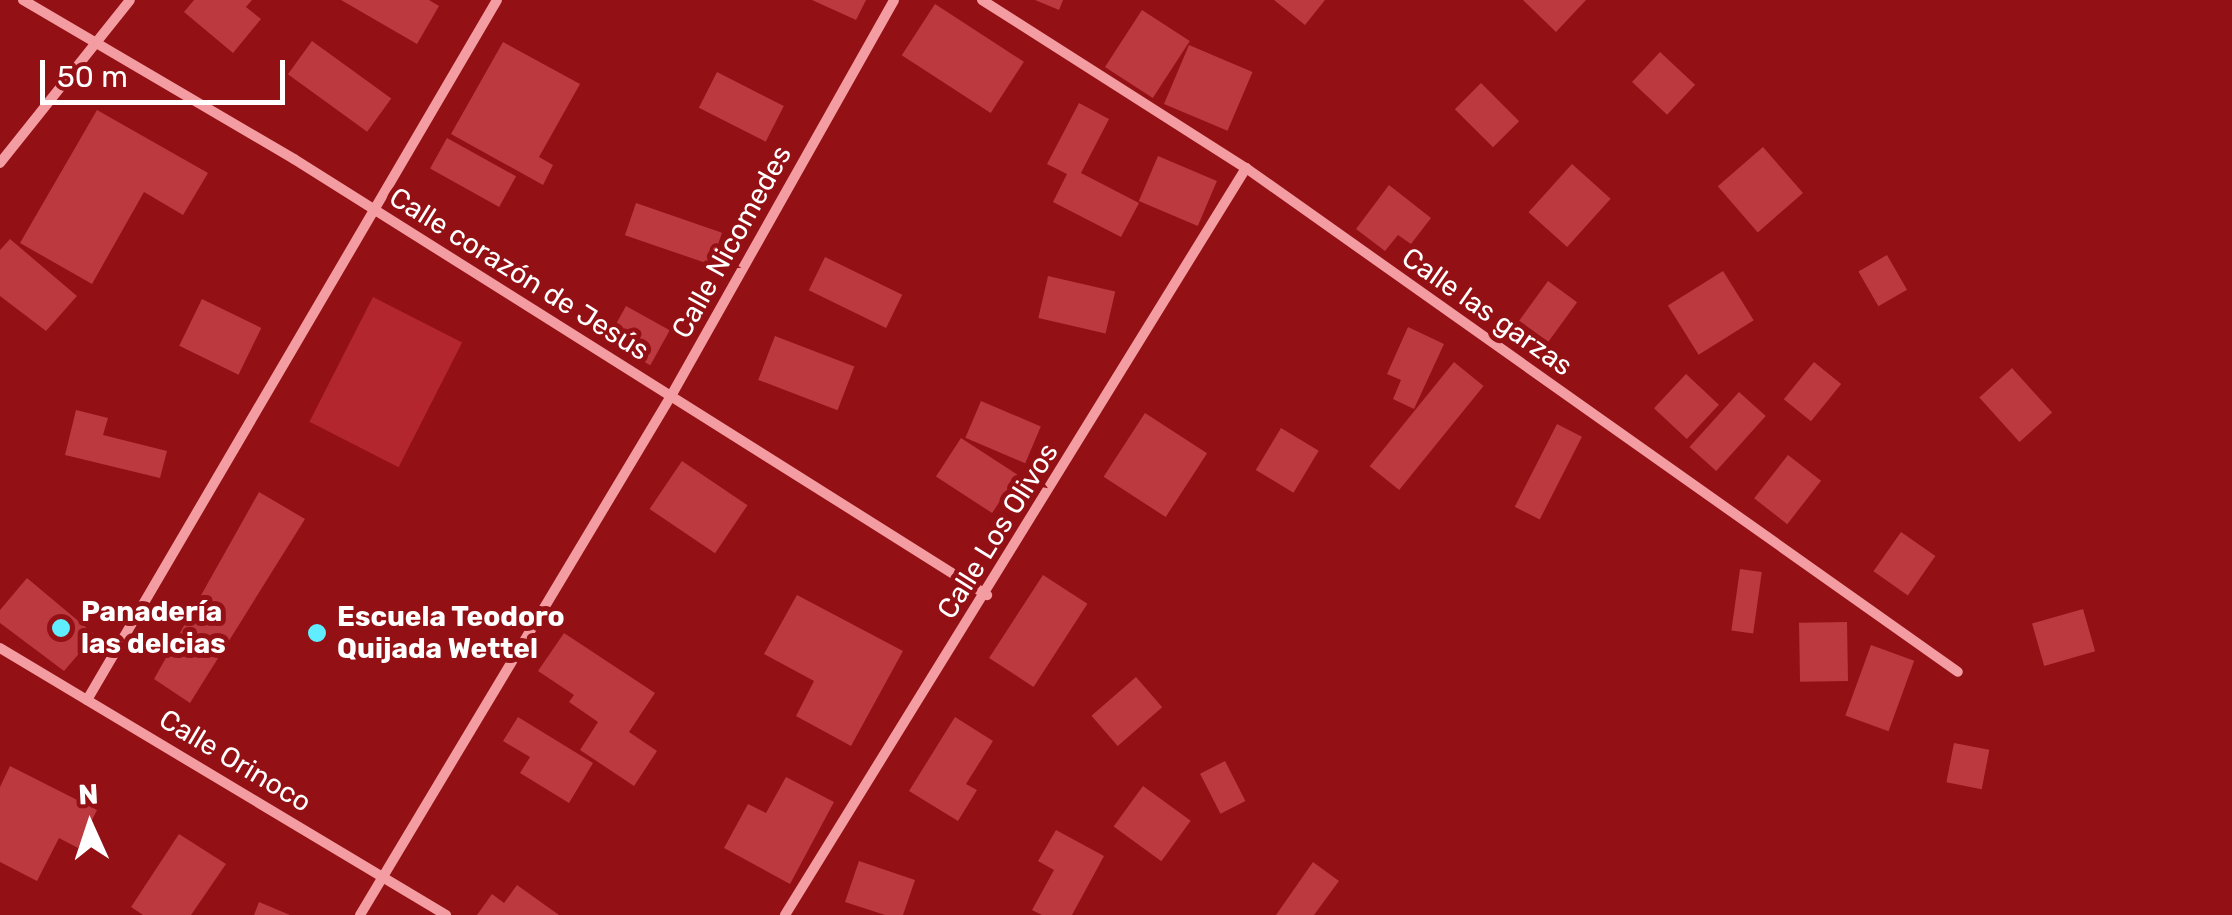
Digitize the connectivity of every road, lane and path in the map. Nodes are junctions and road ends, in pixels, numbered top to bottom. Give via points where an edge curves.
1 (22, 0) edge
2 (130, 0) edge
3 (497, 0) edge
4 (894, 0) edge
5 (982, 0) edge
6 (94, 42) junction
7 (0, 163) edge
8 (1246, 168) junction
9 (374, 209) junction
10 (672, 396) junction
11 (986, 595) junction
12 (0, 648) edge
13 (1958, 672) dead end
14 (87, 700) junction
15 (384, 876) junction
16 (360, 915) edge
17 (446, 915) edge
18 (785, 915) edge

1 - 6 street, Calle corazón de Jesús
2 - 6 street
3 - 9 street
4 - 10 street, Calle Nicomedes
5 - 8 street, Calle las garzas
6 - 7 street
6 - 9 street, Calle corazón de Jesús
8 - 11 street, Calle Los Olivos
8 - 13 street, Calle las garzas
9 - 10 street, Calle corazón de Jesús
9 - 14 street
10 - 11 street, Calle corazón de Jesús
10 - 15 street, Calle Nicomedes
11 - 18 street, Calle Los Olivos
12 - 14 street, Calle Orinoco
14 - 15 street, Calle Orinoco
15 - 16 street, Calle Nicomedes
15 - 17 street, Calle Orinoco

